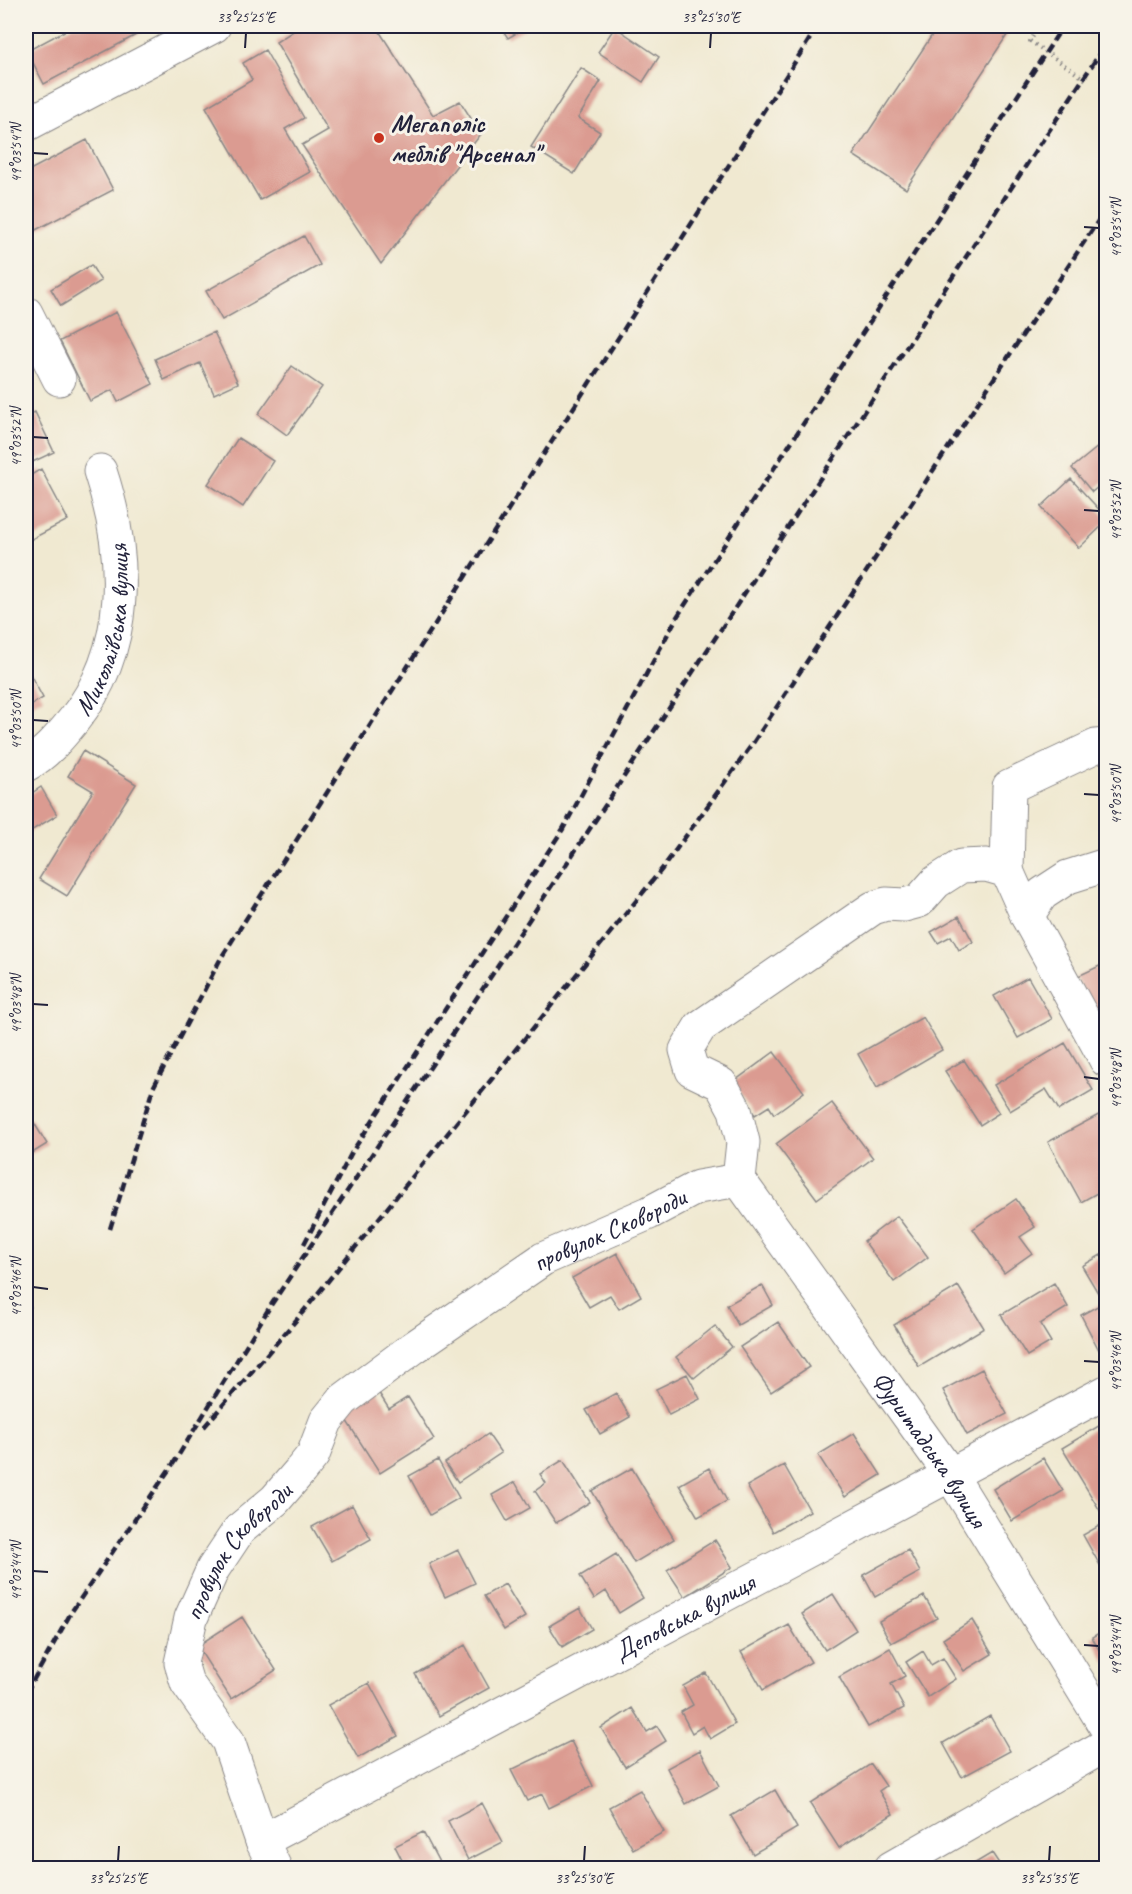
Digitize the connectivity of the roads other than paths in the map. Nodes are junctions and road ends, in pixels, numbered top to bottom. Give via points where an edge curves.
1 (214, 26) edge
2 (26, 124) edge
3 (26, 313) edge
4 (59, 379) dead end
5 (100, 471) dead end
6 (1107, 745) edge
7 (26, 765) edge
8 (1107, 865) edge
9 (1007, 871) junction
10 (1027, 916) junction
11 (1107, 1060) edge
12 (739, 1180) junction
13 (1107, 1392) edge
14 (950, 1474) junction
15 (1107, 1727) edge
16 (1107, 1745) edge
17 (269, 1855) edge
18 (891, 1869) edge

1 - 2 street
3 - 4 street
5 - 7 street, Миколаївська вулиця via 118,544 117,625 108,657 79,714 38,759
6 - 9 street via 1096,746 1010,787
8 - 10 street via 1050,888
9 - 10 street
9 - 12 street via 986,865 961,866 936,882 919,901 873,908 700,1027 686,1050 692,1070 721,1084 735,1110 742,1142
10 - 11 street
12 - 14 street, Фурштадська вулиця
12 - 17 street, провулок Сковороди via 698,1187 543,1259 413,1348 343,1400 326,1421 312,1455 300,1471 275,1500 239,1530 213,1569 191,1618 181,1663 187,1683 228,1741
13 - 14 street, Деповська вулиця
14 - 15 street, Фурштадська вулиця
14 - 17 street, Деповська вулиця
16 - 18 street

